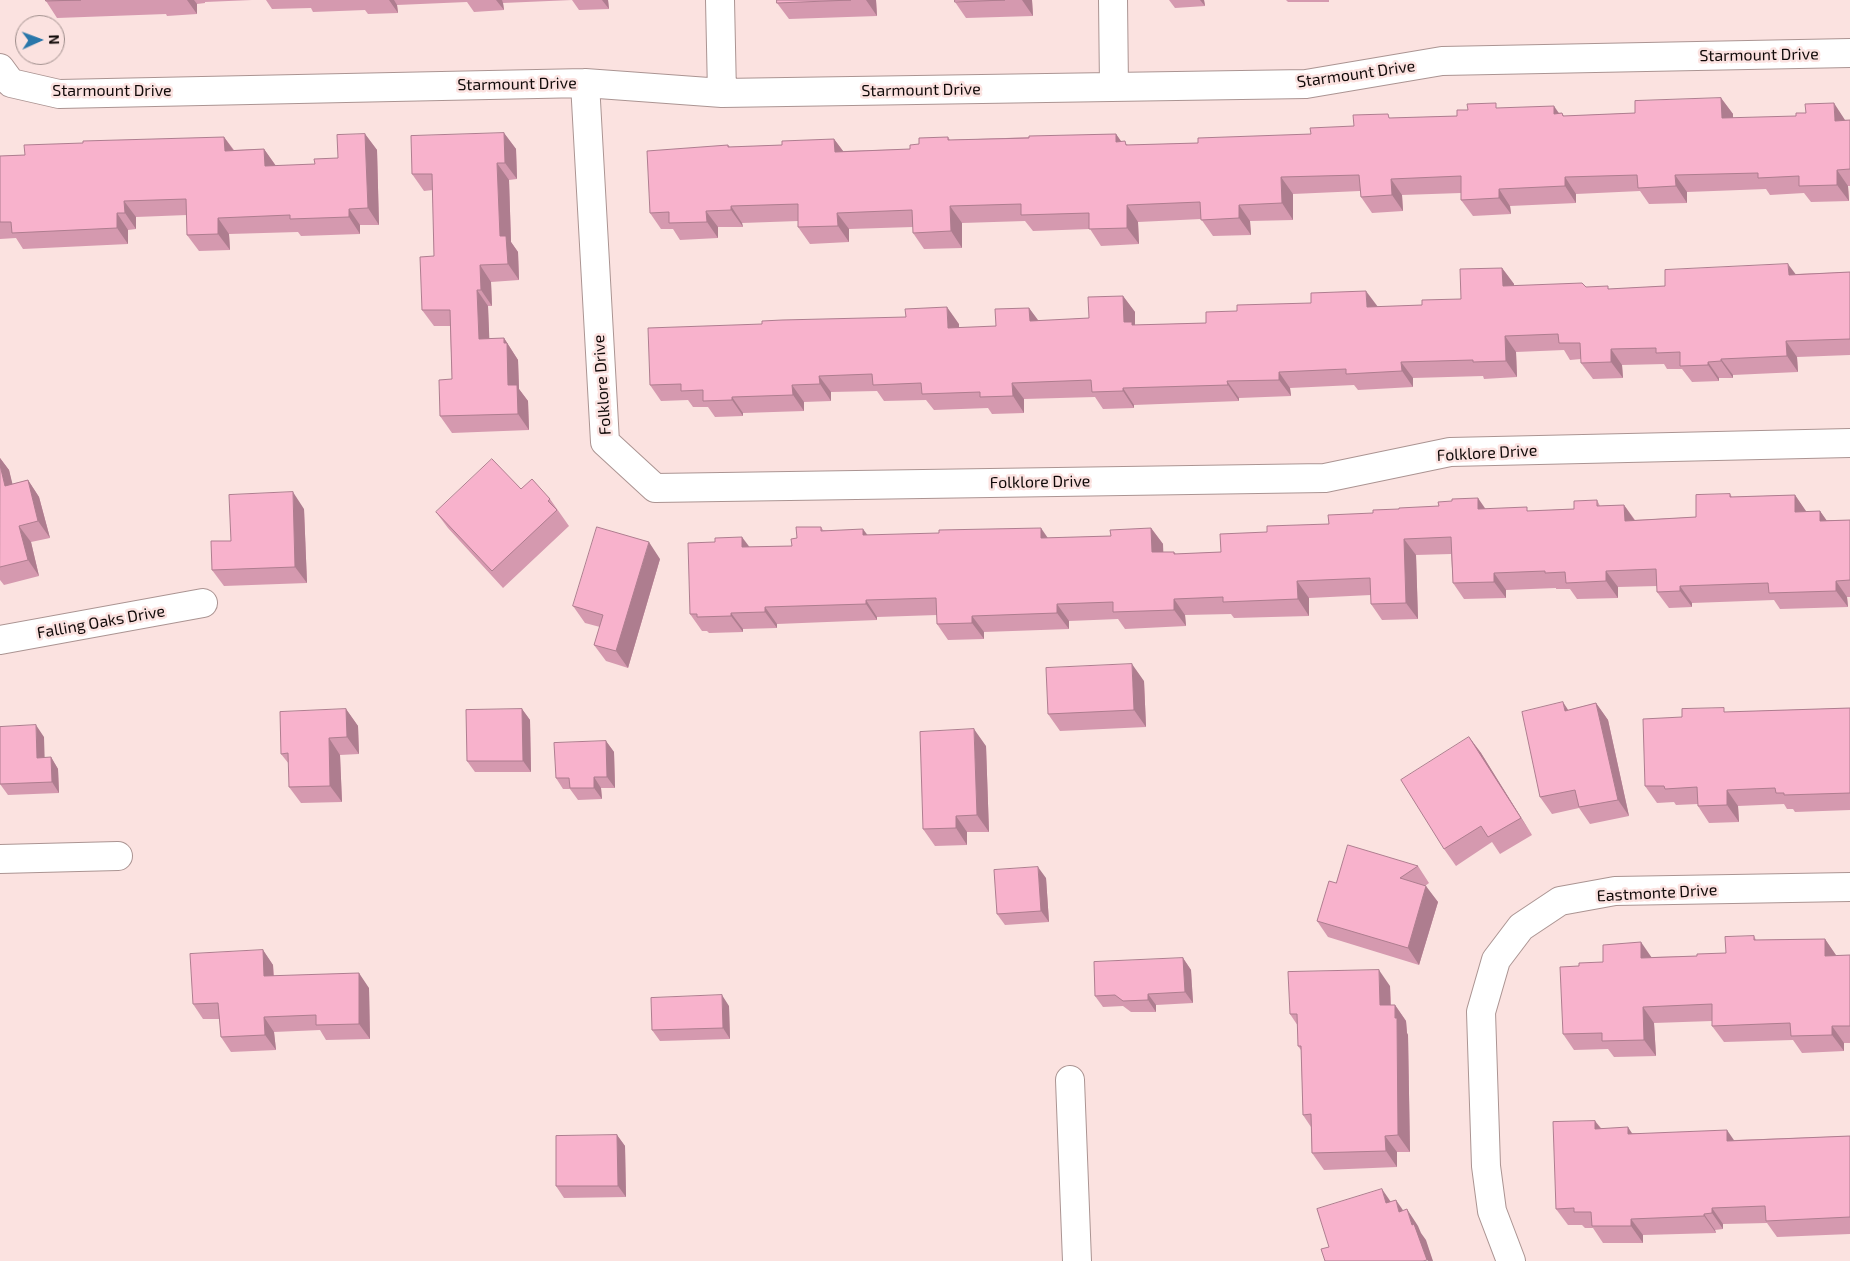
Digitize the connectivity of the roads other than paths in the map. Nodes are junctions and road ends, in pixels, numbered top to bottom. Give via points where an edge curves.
1 (720, 0) edge
2 (1113, 0) edge
3 (1850, 53) edge
4 (0, 68) edge
5 (585, 83) junction
6 (1114, 87) junction
7 (722, 93) junction
8 (1850, 443) edge
9 (203, 603) dead end
10 (0, 640) edge
11 (118, 856) dead end
12 (0, 859) edge
13 (1850, 887) edge
14 (1070, 1080) dead end
15 (1077, 1261) edge
16 (1511, 1261) edge

1 - 7 street
2 - 6 street
3 - 6 street, Starmount Drive via 1442,61 1306,84
4 - 5 street, Starmount Drive via 11,83 59,94
5 - 7 street, Starmount Drive
5 - 8 street, Folklore Drive via 604,442 655,488 1325,478 1450,452
6 - 7 street, Starmount Drive
9 - 10 street, Falling Oaks Drive
11 - 12 street
13 - 16 street, Eastmonte Drive via 1615,891 1560,901 1521,926 1496,960 1481,1012 1487,1175 1492,1211
14 - 15 street

